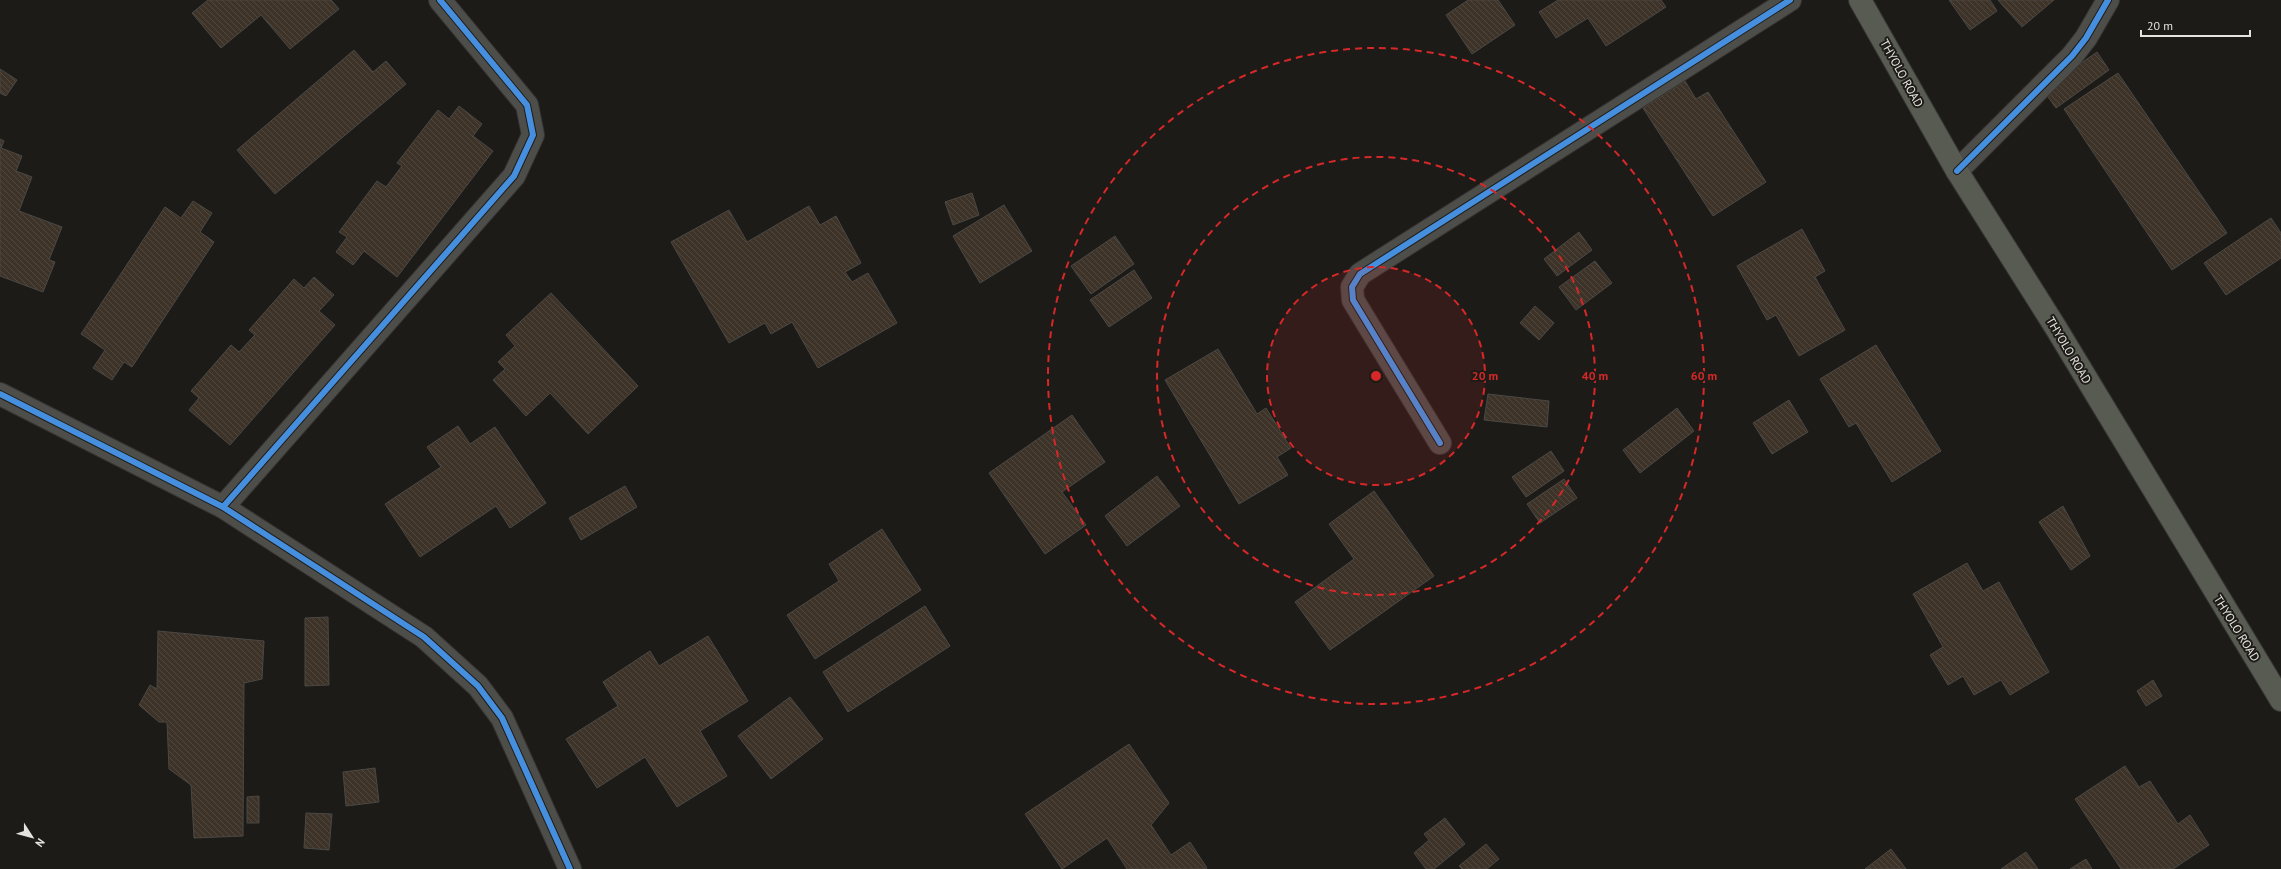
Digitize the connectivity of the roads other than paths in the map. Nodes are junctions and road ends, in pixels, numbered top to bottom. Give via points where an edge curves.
1 (440, 0) edge
2 (1790, 0) edge
3 (1860, 0) edge
4 (2108, 0) edge
5 (1957, 171) junction
6 (0, 394) edge
7 (1440, 443) dead end
8 (222, 508) junction
9 (2281, 700) edge
10 (570, 869) edge

1 - 8 street via 527,105 533,135 514,176
2 - 7 street via 1360,274 1352,287 1353,300
3 - 5 highway, THYOLO ROAD
4 - 5 street via 2086,38 2072,56
5 - 9 highway, THYOLO ROAD via 2056,328
6 - 8 street
8 - 10 street via 424,637 478,686 502,718

